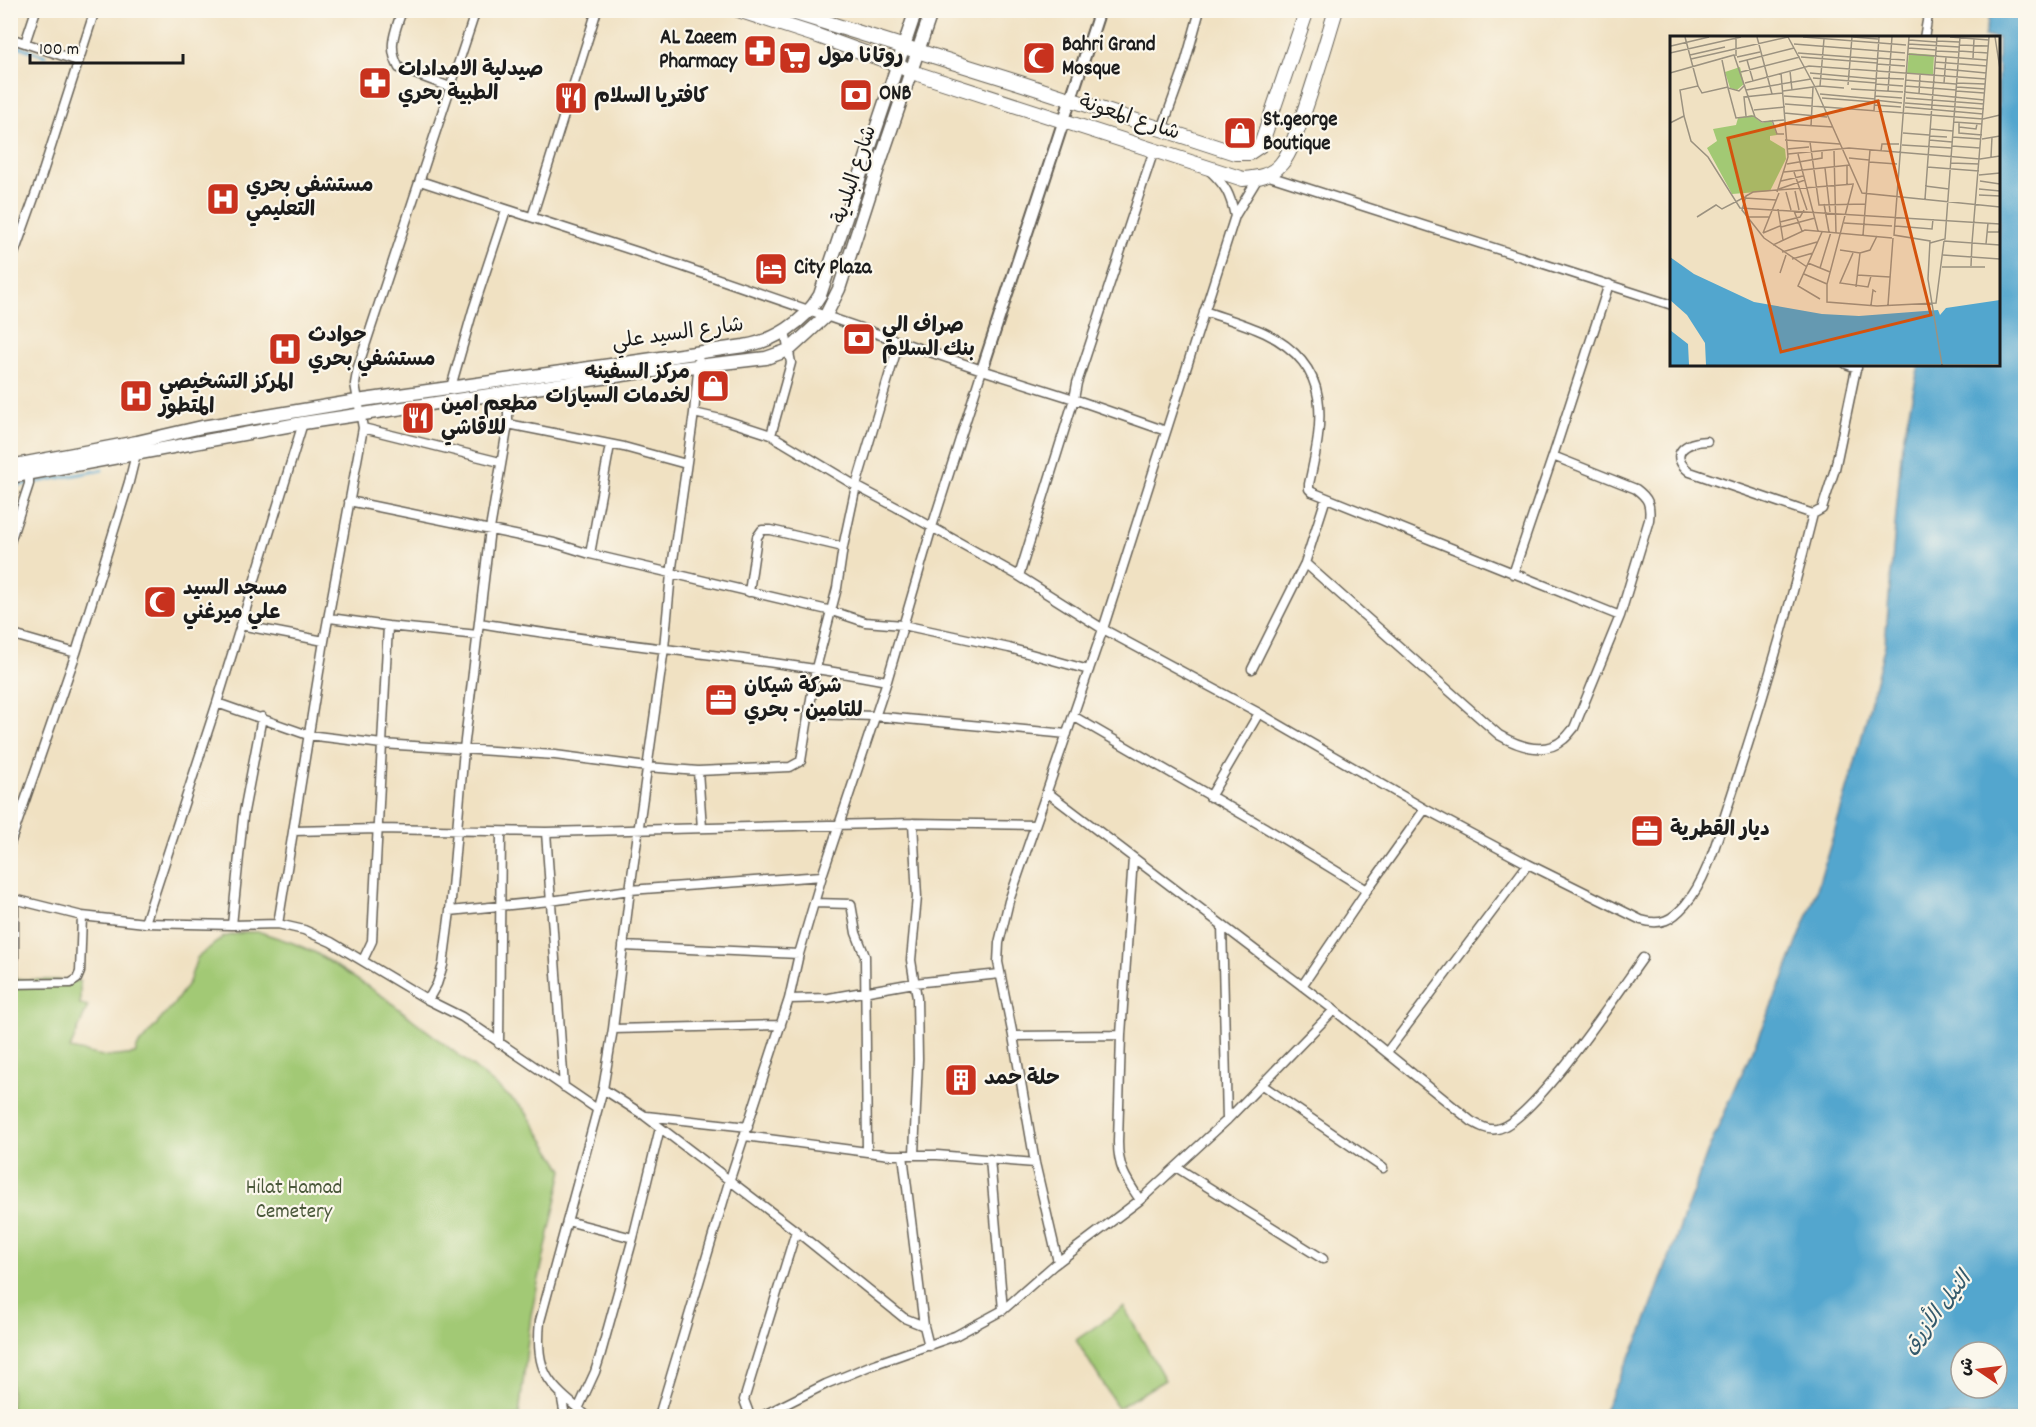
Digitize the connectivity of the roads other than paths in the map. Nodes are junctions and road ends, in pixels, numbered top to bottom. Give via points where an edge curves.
1 (36, 10) edge
2 (95, 10) edge
3 (402, 10) edge
4 (476, 10) edge
5 (597, 10) edge
6 (738, 10) edge
7 (786, 10) edge
8 (916, 10) edge
9 (932, 10) edge
10 (1100, 10) edge
11 (1200, 10) edge
12 (1307, 10) edge
13 (1336, 10) edge
14 (1929, 10) edge
15 (1924, 36) edge
16 (10, 38) edge
17 (25, 43) junction
18 (904, 47) junction
19 (919, 51) junction
20 (78, 61) junction
21 (898, 65) junction
22 (912, 72) junction
23 (450, 87) junction
24 (1071, 100) junction
25 (1065, 120) junction
26 (1162, 129) junction
27 (1154, 150) junction
28 (868, 154) junction
29 (881, 159) junction
30 (1205, 167) junction
31 (1262, 176) junction
32 (420, 181) junction
33 (506, 210) junction
34 (1235, 216) junction
35 (532, 217) junction
36 (10, 265) edge
37 (1609, 284) junction
38 (1670, 305) edge
39 (808, 310) junction
40 (1204, 311) junction
41 (825, 317) junction
42 (785, 331) junction
43 (899, 342) junction
44 (789, 350) junction
45 (699, 359) junction
46 (1857, 366) edge
47 (982, 370) junction
48 (451, 387) junction
49 (508, 394) junction
50 (1074, 399) junction
51 (357, 400) junction
52 (694, 413) junction
53 (361, 414) junction
54 (303, 423) junction
55 (508, 424) junction
56 (363, 428) junction
57 (1166, 431) junction
58 (771, 435) junction
59 (1707, 441) dead end
60 (610, 445) junction
61 (137, 448) junction
62 (1553, 456) junction
63 (500, 462) junction
64 (686, 464) junction
65 (10, 466) edge
66 (29, 474) junction
67 (10, 477) edge
68 (856, 486) junction
69 (1326, 498) junction
70 (349, 501) junction
71 (1813, 514) junction
72 (932, 527) junction
73 (490, 529) junction
74 (10, 542) edge
75 (843, 547) junction
76 (590, 554) junction
77 (1305, 563) junction
78 (671, 574) junction
79 (1513, 574) junction
80 (1019, 576) junction
81 (748, 592) junction
82 (832, 611) junction
83 (1620, 616) junction
84 (330, 618) junction
85 (480, 623) junction
86 (240, 625) junction
87 (903, 625) junction
88 (388, 626) junction
89 (1103, 629) junction
90 (10, 634) edge
91 (478, 635) junction
92 (324, 641) junction
93 (664, 648) junction
94 (76, 653) junction
95 (816, 668) junction
96 (1252, 669) dead end
97 (1089, 670) junction
98 (887, 681) junction
99 (217, 703) junction
100 (1258, 713) junction
101 (807, 714) junction
102 (874, 716) junction
103 (1073, 716) junction
104 (262, 717) junction
105 (1067, 734) junction
106 (308, 735) junction
107 (382, 744) junction
108 (464, 749) junction
109 (647, 767) junction
110 (698, 771) junction
111 (1047, 792) junction
112 (1210, 797) junction
113 (1425, 809) junction
114 (913, 823) junction
115 (838, 825) junction
116 (1035, 825) junction
117 (702, 828) junction
118 (378, 829) junction
119 (639, 829) junction
120 (293, 831) junction
121 (456, 832) junction
122 (546, 832) junction
123 (501, 833) junction
124 (10, 844) edge
125 (1133, 858) junction
126 (1528, 864) junction
127 (822, 876) junction
128 (630, 890) junction
129 (1367, 890) junction
130 (12, 899) edge
131 (550, 901) junction
132 (814, 903) junction
133 (500, 906) junction
134 (450, 911) junction
135 (82, 916) junction
136 (145, 923) junction
137 (278, 924) junction
138 (232, 925) junction
139 (1222, 925) junction
140 (623, 946) junction
141 (799, 954) junction
142 (1643, 958) dead end
143 (363, 960) junction
144 (1000, 974) junction
145 (12, 983) edge
146 (914, 983) junction
147 (1302, 986) junction
148 (866, 993) junction
149 (789, 999) junction
150 (428, 1000) junction
151 (1334, 1010) junction
152 (781, 1025) junction
153 (613, 1029) junction
154 (1121, 1035) junction
155 (1013, 1036) junction
156 (499, 1044) junction
157 (1387, 1052) junction
158 (1262, 1085) junction
159 (564, 1087) junction
160 (603, 1089) junction
161 (597, 1109) junction
162 (645, 1116) junction
163 (1227, 1120) junction
164 (748, 1127) junction
165 (660, 1128) junction
166 (745, 1136) junction
167 (867, 1151) junction
168 (914, 1154) junction
169 (903, 1155) junction
170 (990, 1159) junction
171 (1035, 1163) junction
172 (1176, 1167) junction
173 (1383, 1168) dead end
174 (729, 1182) junction
175 (1140, 1200) junction
176 (567, 1221) junction
177 (796, 1231) junction
178 (633, 1238) junction
179 (1323, 1259) dead end
180 (1058, 1262) junction
181 (1002, 1310) junction
182 (924, 1326) junction
183 (929, 1346) junction
184 (561, 1394) junction
185 (578, 1409) junction
186 (565, 1416) edge
187 (587, 1416) edge
188 (659, 1416) edge
189 (750, 1416) edge
190 (762, 1416) edge

1 - 17 street
2 - 20 street
3 - 23 street via 393,39 393,56 399,68
4 - 23 street
5 - 35 street
6 - 21 highway, شارع المعونة
7 - 18 highway, شارع المعونة
8 - 18 main road, شارع البلدية
9 - 19 main road, شارع البلدية
10 - 24 street
11 - 26 street via 1184,71
12 - 26 highway, شارع المعونة via 1266,134 1255,151 1235,153
13 - 31 highway via 1289,152 1274,171
14 - 15 street
16 - 17 street
17 - 20 street
18 - 19 highway, شارع المعونة
18 - 21 main road, شارع البلدية
19 - 22 main road, شارع البلدية
19 - 24 highway, شارع المعونة
20 - 36 street
21 - 22 highway, شارع المعونة
21 - 28 main road, شارع البلدية
22 - 25 highway, شارع المعونة
22 - 29 main road, شارع البلدية
23 - 32 street
24 - 25 street
24 - 26 highway, شارع المعونة
25 - 27 highway, شارع المعونة
25 - 47 street
27 - 30 highway, شارع المعونة
27 - 50 street
28 - 29 main road
28 - 39 main road, شارع البلدية via 820,295
29 - 41 main road, شارع البلدية via 839,290
30 - 31 highway, شارع المعونة via 1243,179
30 - 34 street via 1224,184
31 - 34 street
31 - 37 street
32 - 33 street
32 - 51 street via 358,367 354,384
33 - 35 street
33 - 48 street
34 - 40 street
35 - 39 street
37 - 38 street
37 - 62 street
39 - 41 street
39 - 42 main road, شارع السيد علي
40 - 57 street
40 - 69 street via 1265,333 1304,362 1314,380 1320,405 1309,489
41 - 43 street
41 - 44 main road, شارع السيد علي
42 - 44 street
42 - 45 main road, شارع السيد علي via 758,344
43 - 47 street
43 - 68 street
44 - 45 main road, شارع السيد علي via 766,358
44 - 58 street via 791,363
45 - 48 main road, شارع السيد علي
45 - 49 main road, شارع السيد علي
45 - 52 street
46 - 71 street via 1827,496 1822,509
47 - 50 street
47 - 72 street
48 - 51 main road, شارع السيد علي
49 - 53 main road, شارع السيد علي
49 - 55 street
50 - 57 street
50 - 80 street
51 - 53 street
51 - 61 main road, شارع السيد علي via 202,427
52 - 58 street
52 - 64 street
53 - 54 main road, شارع السيد علي
53 - 56 street
54 - 61 main road, شارع السيد علي
54 - 86 street
55 - 60 street
55 - 63 street
56 - 63 street
56 - 70 street
57 - 89 street
58 - 68 street
59 - 71 street via 1689,443 1682,449 1680,458 1690,472
60 - 64 street
60 - 76 street
61 - 65 main road, شارع السيد علي
61 - 66 main road, شارع السيد علي
61 - 94 street
62 - 79 street
62 - 83 street via 1636,489 1651,506
63 - 73 street
64 - 78 street
66 - 67 main road, شارع السيد علي
66 - 74 street
68 - 72 street
68 - 75 street
69 - 77 street
69 - 79 street
70 - 73 street
70 - 84 street
71 - 126 street via 1754,727 1714,845 1686,904 1670,919 1654,924
72 - 80 street
72 - 87 street
73 - 76 street
73 - 85 street
75 - 81 street via 762,530 757,537
75 - 82 street
76 - 78 street
77 - 83 street via 1499,735 1516,745 1533,748 1563,740 1574,728
77 - 96 street
78 - 81 street
78 - 93 street
79 - 83 street
80 - 89 street
81 - 82 street
82 - 87 street via 865,622
82 - 95 street
84 - 88 street
84 - 92 street
85 - 91 street
85 - 93 street
86 - 92 street
86 - 99 street
87 - 97 street
87 - 98 street
88 - 91 street
88 - 107 street
89 - 97 street
89 - 100 street
90 - 94 street
91 - 108 street
92 - 106 street
93 - 95 street
93 - 109 street
94 - 124 street
95 - 98 street
95 - 101 street
97 - 103 street
98 - 102 street
99 - 104 street
99 - 136 street
100 - 112 street
100 - 113 street
101 - 102 street
101 - 110 street via 801,761 790,767
102 - 105 street
102 - 115 street
103 - 105 street
103 - 112 street
104 - 106 street
104 - 138 street via 243,818
105 - 111 street
106 - 107 street
106 - 120 street
107 - 108 street
107 - 118 street
108 - 109 street
108 - 121 street
109 - 110 street
109 - 119 street
110 - 117 street
111 - 116 street
111 - 125 street
112 - 129 street
113 - 126 street
113 - 129 street
114 - 115 street
114 - 116 street
114 - 146 street
115 - 117 street
115 - 127 street
116 - 144 street via 999,943
117 - 119 street
118 - 120 street
118 - 121 street
118 - 143 street via 372,940
119 - 122 street
119 - 128 street
120 - 137 street
121 - 123 street
121 - 134 street
122 - 123 street
122 - 131 street
123 - 133 street
125 - 139 street
125 - 154 street
126 - 157 street
127 - 128 street
127 - 132 street
128 - 131 street
128 - 140 street
129 - 147 street
130 - 135 street
130 - 145 street
131 - 133 street
131 - 159 street
132 - 141 street
132 - 148 street via 851,904 865,956
133 - 134 street
133 - 156 street
134 - 150 street via 443,965
135 - 136 street
135 - 145 street via 77,979 71,983
136 - 138 street
137 - 138 street
137 - 143 street via 304,930
139 - 147 street
139 - 163 street
140 - 141 street
140 - 153 street
141 - 149 street
142 - 157 street via 1549,1086 1530,1107 1497,1130 1471,1121
143 - 150 street
144 - 146 street
144 - 155 street
146 - 148 street
146 - 168 street via 918,1059
147 - 151 street
148 - 149 street
148 - 167 street
149 - 152 street
150 - 156 street via 462,1017
151 - 157 street
151 - 158 street
152 - 153 street
152 - 164 street
153 - 160 street
154 - 155 street
154 - 175 street via 1118,1159
155 - 171 street
156 - 159 street
158 - 163 street
158 - 173 street
159 - 161 street
160 - 161 street
160 - 162 street
161 - 176 street
162 - 164 street
162 - 165 street
163 - 172 street
164 - 166 street
165 - 174 street
165 - 178 street
166 - 167 street
166 - 174 street
167 - 169 street
168 - 169 street
168 - 170 street
169 - 182 street
170 - 171 street
170 - 181 street
171 - 180 street
172 - 175 street
172 - 179 street
174 - 177 street
174 - 188 street
175 - 180 street
176 - 178 street
176 - 184 street via 538,1341 543,1371
177 - 182 street via 904,1318
177 - 189 street via 744,1400
178 - 185 street via 595,1372
180 - 181 street
181 - 183 street via 971,1329
182 - 183 street
183 - 190 street via 826,1383
184 - 185 street
184 - 186 street
185 - 187 street

